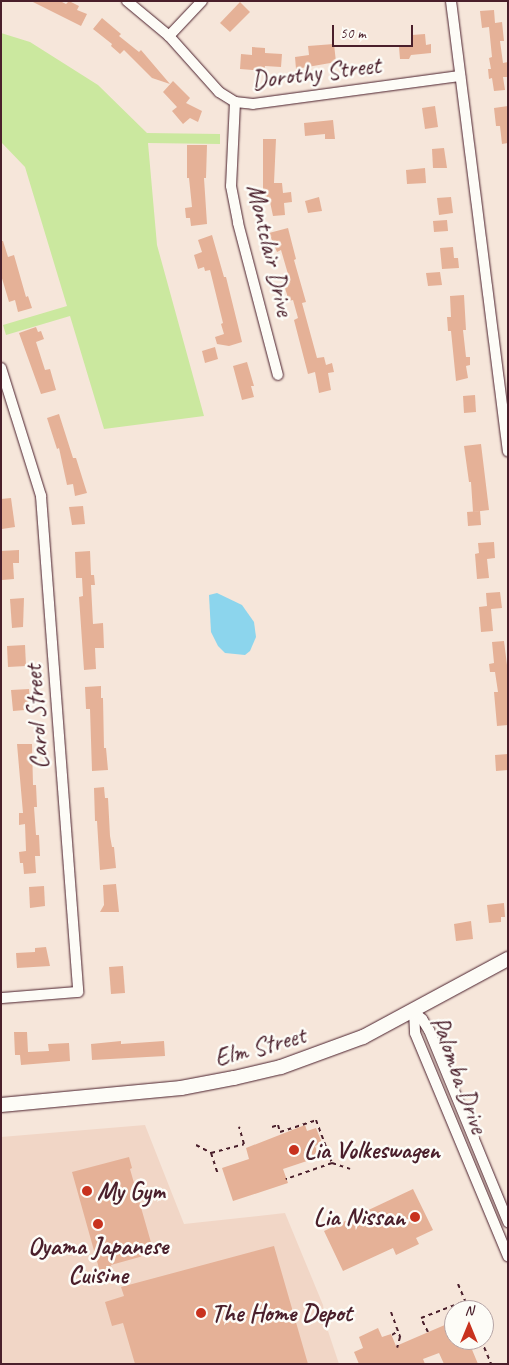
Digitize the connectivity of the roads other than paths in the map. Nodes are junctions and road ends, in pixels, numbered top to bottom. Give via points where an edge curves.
1 (127, 1) edge
2 (202, 1) edge
3 (451, 1) edge
4 (169, 36) junction
5 (460, 76) junction
6 (236, 102) junction
7 (1, 368) edge
8 (278, 375) dead end
9 (508, 451) edge
10 (508, 959) edge
11 (1, 998) edge
12 (414, 1012) junction
13 (1, 1105) edge
14 (508, 1222) edge
15 (508, 1256) edge

1 - 4 street, Dorothy Street
2 - 4 street
3 - 5 street
4 - 6 street, Dorothy Street via 219,92
5 - 6 street, Dorothy Street via 253,104
5 - 9 street
6 - 8 street, Montclair Drive via 232,186 238,223
7 - 11 street, Carol Street via 41,496 78,992
10 - 12 main road, Elm Street
12 - 13 main road, Elm Street via 328,1052 234,1078 163,1090
12 - 14 street, Palomba Drive via 429,1030
12 - 15 street, Palomba Drive via 415,1033

